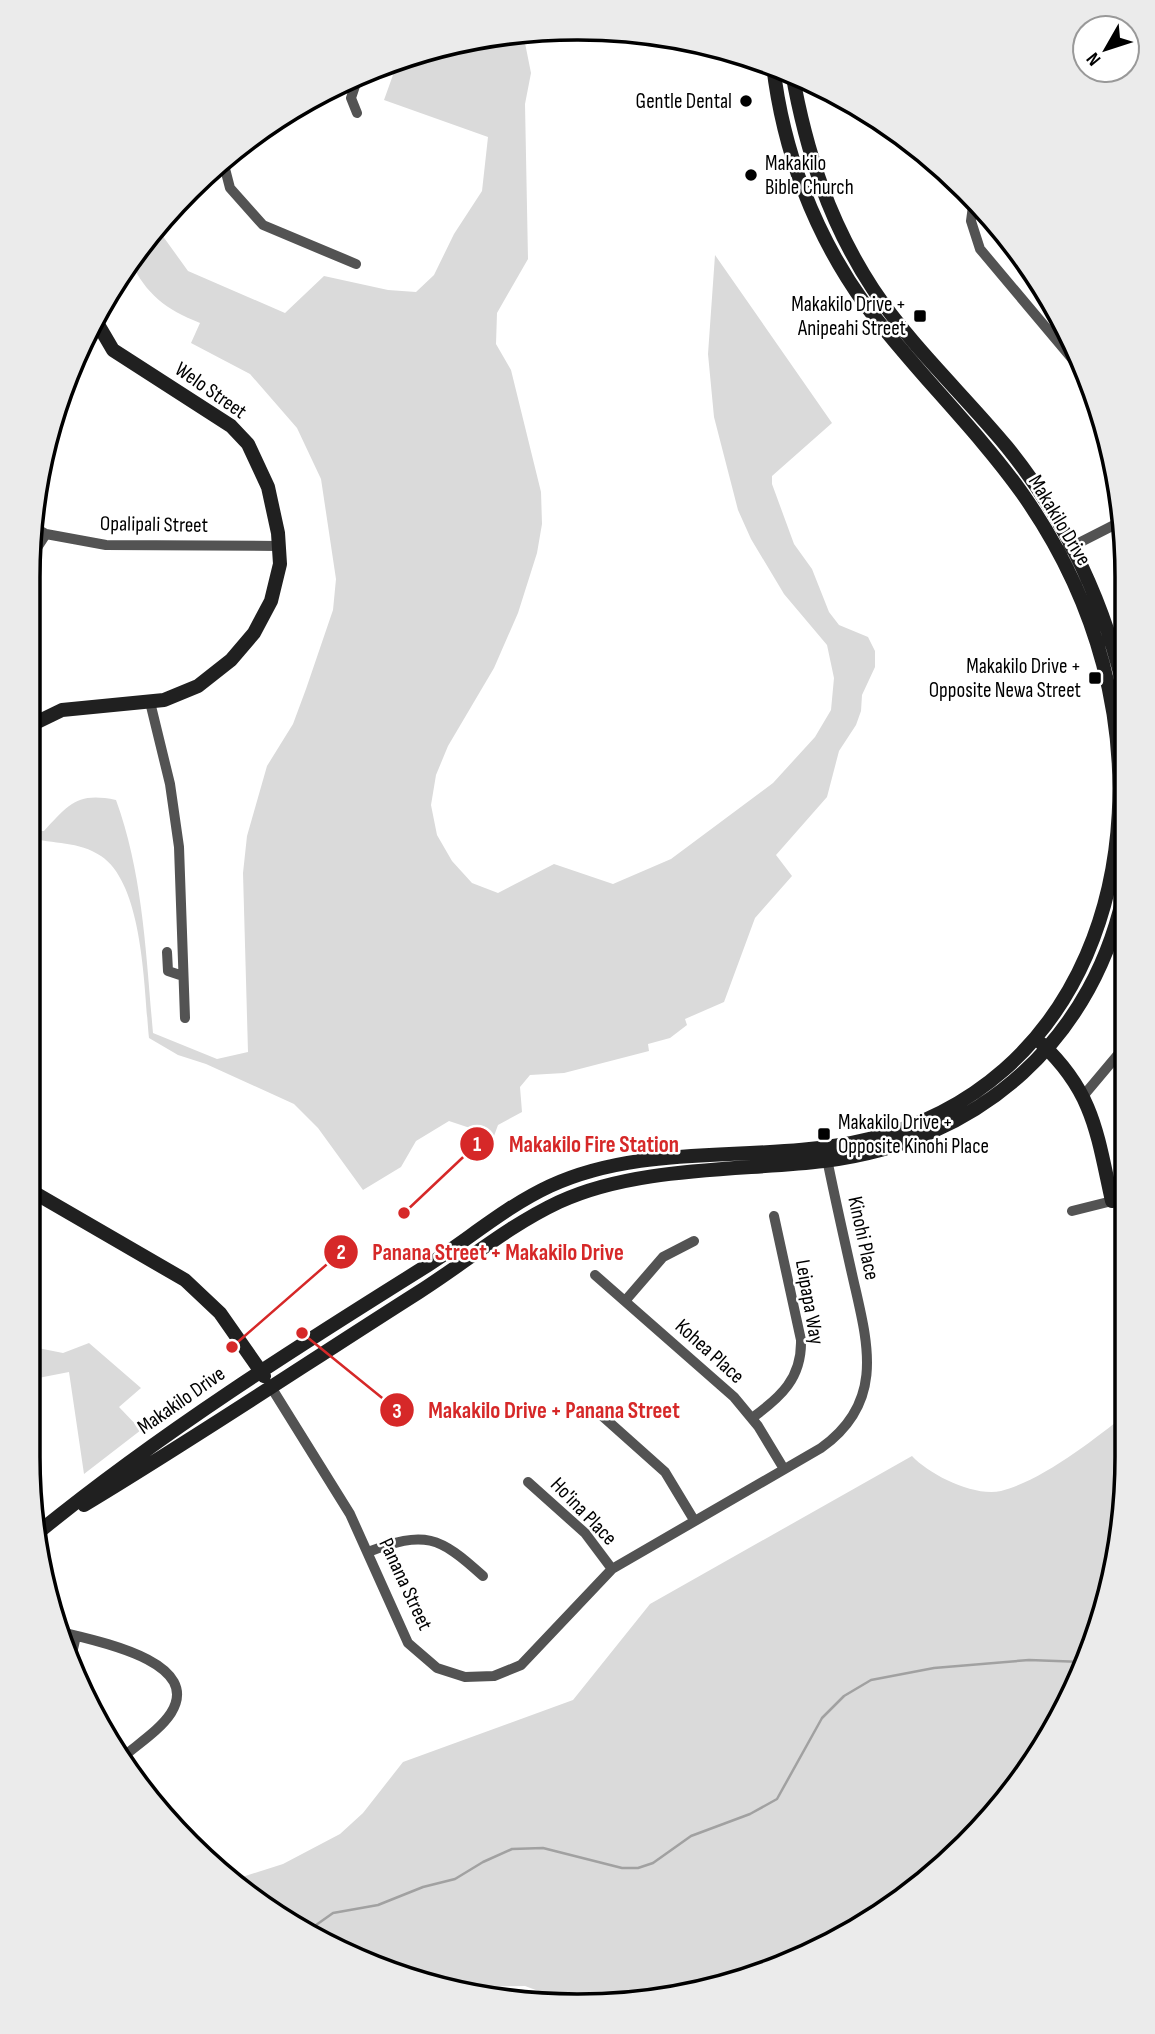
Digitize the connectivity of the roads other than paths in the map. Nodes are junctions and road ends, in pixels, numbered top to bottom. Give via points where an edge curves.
1 (779, 80) edge
2 (795, 86) edge
3 (354, 90) edge
4 (357, 113) dead end
5 (226, 172) edge
6 (972, 214) edge
7 (356, 264) dead end
8 (101, 330) edge
9 (1061, 345) edge
10 (1112, 526) edge
11 (42, 532) edge
12 (46, 534) junction
13 (41, 542) edge
14 (279, 546) junction
15 (1065, 550) junction
16 (1115, 647) edge
17 (150, 702) junction
18 (1115, 710) edge
19 (40, 721) edge
20 (1115, 844) edge
21 (1115, 929) edge
22 (167, 953) dead end
23 (183, 976) junction
24 (185, 1018) dead end
25 (1042, 1044) junction
26 (1115, 1058) edge
27 (1084, 1095) junction
28 (826, 1154) junction
29 (1115, 1187) edge
30 (40, 1196) edge
31 (1115, 1200) edge
32 (1072, 1211) dead end
33 (774, 1216) dead end
34 (694, 1241) dead end
35 (434, 1261) junction
36 (595, 1275) dead end
37 (444, 1276) junction
38 (625, 1301) junction
39 (866, 1338) joint
40 (260, 1371) junction
41 (271, 1387) junction
42 (600, 1414) dead end
43 (752, 1418) junction
44 (784, 1469) junction
45 (528, 1482) dead end
46 (694, 1520) junction
47 (45, 1527) edge
48 (45, 1528) edge
49 (368, 1552) junction
50 (612, 1569) junction
51 (483, 1576) dead end
52 (71, 1635) edge
53 (76, 1636) junction
54 (74, 1644) edge
55 (129, 1752) edge

1 - 15 main road, Makakilo Drive via 785,137 804,194 835,256 898,346
2 - 15 main road, Makakilo Drive via 820,187 844,240 909,336 1035,485
3 - 4 street via 351,97
5 - 7 street via 230,188 263,225
6 - 9 street via 980,249
8 - 14 main road, Welo Street via 113,351 231,426 247,444 268,487
10 - 15 street
11 - 12 street, Opalipali Street
12 - 13 street
12 - 14 street, Opalipali Street via 106,544
14 - 17 main road, Welo Street via 280,564 271,601 254,634 232,660 198,686
15 - 16 main road, Makakilo Drive
15 - 18 main road, Makakilo Drive
17 - 19 main road, Welo Street via 62,710
17 - 23 street via 170,784 178,847
20 - 25 main road, Makakilo Drive via 1111,888 1097,936
21 - 25 main road, Makakilo Drive via 1092,985 1071,1020
22 - 23 street via 168,971
23 - 24 street
25 - 27 main road
25 - 28 main road, Makakilo Drive via 1014,1082 948,1126 911,1141
26 - 27 street
27 - 29 main road
28 - 35 main road, Makakilo Drive via 622,1162 588,1171 524,1199
28 - 37 main road, Makakilo Drive via 594,1189 533,1215
28 - 39 street, Kinohi Place
30 - 40 main road, Panana Street via 185,1280 220,1313
31 - 32 street
33 - 43 street, Leipapa Way via 801,1340 800,1356 785,1391
34 - 38 street via 663,1257
35 - 37 main road
35 - 40 main road, Makakilo Drive
36 - 38 street, Kohea Place
37 - 41 main road, Makakilo Drive
38 - 43 street, Kohea Place
39 - 44 street, Panana Street via 867,1376 848,1422 821,1448
40 - 41 main road, Panana Street
40 - 47 main road, Makakilo Drive via 100,1482
41 - 48 main road, Makakilo Drive
41 - 49 street, Panana Street via 350,1514
42 - 46 street via 665,1472
43 - 44 street, Kohea Place
44 - 46 street, Panana Street
45 - 50 street, Ho'ina Place via 585,1533
46 - 50 street, Panana Street
49 - 50 street, Panana Street via 414,1650 446,1672 475,1678 503,1673 528,1659
49 - 51 street via 406,1538 428,1538 454,1550
52 - 53 street
53 - 54 street
53 - 55 street via 134,1651 166,1674 174,1686 176,1697 170,1714

